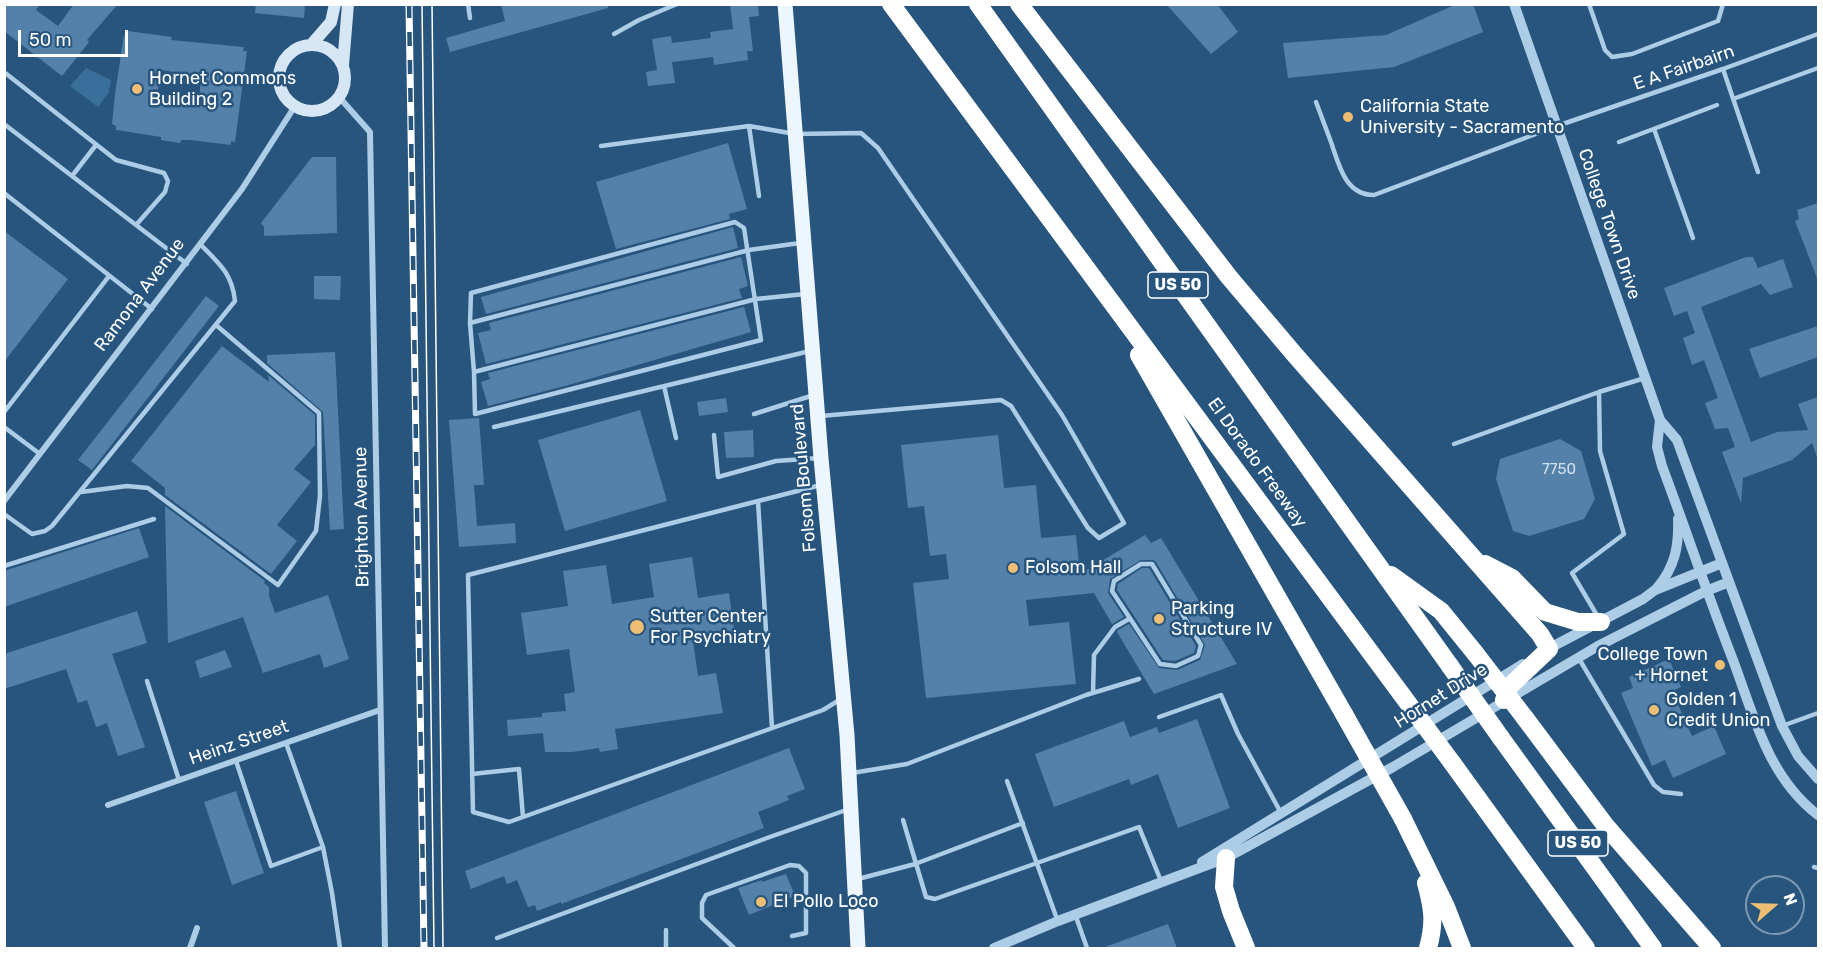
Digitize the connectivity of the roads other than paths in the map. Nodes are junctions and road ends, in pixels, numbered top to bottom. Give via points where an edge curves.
1 (335, 4) edge
2 (348, 4) edge
3 (468, 4) edge
4 (677, 4) edge
5 (784, 4) edge
6 (891, 4) edge
7 (978, 4) edge
8 (1019, 4) edge
9 (1514, 4) edge
10 (1589, 4) edge
11 (1723, 4) edge
12 (470, 18) dead end
13 (614, 34) dead end
14 (1818, 34) edge
15 (311, 45) junction
16 (343, 65) junction
17 (1818, 68) edge
18 (1723, 69) junction
19 (4, 72) edge
20 (339, 97) junction
21 (1733, 99) junction
22 (1316, 102) dead end
23 (1717, 105) dead end
24 (296, 106) junction
25 (4, 124) edge
26 (749, 126) junction
27 (1557, 126) junction
28 (1654, 129) junction
29 (795, 134) junction
30 (1619, 142) dead end
31 (96, 145) junction
32 (601, 146) dead end
33 (1758, 172) dead end
34 (72, 176) junction
35 (4, 193) edge
36 (759, 196) dead end
37 (136, 225) junction
38 (1693, 238) dead end
39 (804, 243) junction
40 (201, 245) junction
41 (749, 250) junction
42 (187, 264) junction
43 (109, 276) junction
44 (1098, 283) junction
45 (808, 294) junction
46 (756, 299) junction
47 (152, 309) junction
48 (470, 323) junction
49 (216, 325) junction
50 (813, 351) junction
51 (474, 372) junction
52 (1646, 378) junction
53 (664, 386) junction
54 (1599, 392) junction
55 (816, 395) junction
56 (4, 412) edge
57 (754, 414) dead end
58 (818, 416) junction
59 (1660, 420) junction
60 (4, 427) edge
61 (494, 427) dead end
62 (714, 435) dead end
63 (676, 438) dead end
64 (1454, 444) dead end
65 (40, 454) junction
66 (822, 458) junction
67 (824, 484) junction
68 (81, 492) junction
69 (4, 501) edge
70 (758, 501) junction
71 (1678, 510) junction
72 (4, 514) edge
73 (154, 519) dead end
74 (1475, 559) junction
75 (1722, 564) junction
76 (4, 566) edge
77 (1377, 566) junction
78 (1700, 572) junction
79 (1729, 582) junction
80 (1655, 590) junction
81 (1706, 591) junction
82 (1129, 619) junction
83 (1601, 622) junction
84 (1549, 649) junction
85 (1578, 657) junction
86 (1139, 679) dead end
87 (147, 681) dead end
88 (1092, 693) junction
89 (844, 697) junction
90 (1504, 700) junction
91 (381, 710) junction
92 (1818, 713) edge
93 (1159, 717) dead end
94 (1782, 726) junction
95 (772, 728) junction
96 (286, 743) junction
97 (236, 761) junction
98 (849, 773) junction
99 (472, 774) junction
100 (1818, 779) edge
101 (179, 780) junction
102 (1007, 781) dead end
103 (1681, 794) dead end
104 (108, 805) dead end
105 (852, 809) junction
106 (1282, 814) junction
107 (1818, 815) edge
108 (523, 818) junction
109 (903, 820) dead end
110 (1023, 823) junction
111 (1415, 841) junction
112 (322, 848) junction
113 (1226, 858) junction
114 (1037, 863) junction
115 (915, 864) junction
116 (1186, 872) junction
117 (855, 880) junction
118 (1161, 881) junction
119 (1075, 914) junction
120 (1058, 921) junction
121 (197, 928) dead end
122 (666, 930) dead end
123 (792, 936) dead end
124 (497, 938) dead end
125 (190, 948) edge
126 (340, 948) edge
127 (384, 948) edge
128 (666, 948) edge
129 (734, 948) edge
130 (858, 948) edge
131 (994, 948) edge
132 (1087, 948) edge
133 (1246, 948) edge
134 (1428, 948) edge
135 (1462, 948) edge
136 (1586, 948) edge
137 (1653, 948) edge
138 (1712, 948) edge

1 - 15 main road via 331,22
2 - 16 main road
3 - 12 lane
4 - 13 lane
5 - 29 main road, Folsom Boulevard
6 - 44 highway, El Dorado Freeway / US 50
7 - 77 highway, El Dorado Freeway / US 50
8 - 74 highway via 1229,277
9 - 27 street, College Town Drive
10 - 11 lane via 1605,50 1612,57 1632,54 1718,21
14 - 18 lane, E A Fairbairn
15 - 16 main road via 328,49
15 - 24 main road via 288,55 279,74 284,95
16 - 20 main road via 344,87
17 - 21 lane
18 - 21 lane
18 - 27 lane, E A Fairbairn
19 - 31 lane
20 - 24 main road via 322,110
20 - 91 street, Brighton Avenue via 370,132
21 - 33 lane
22 - 27 lane, E A Fairbairn via 1342,175 1355,190 1367,195
23 - 28 lane
24 - 40 street, Ramona Avenue
25 - 34 lane
26 - 29 lane
26 - 32 lane
26 - 36 lane
27 - 52 street, College Town Drive
28 - 30 lane
28 - 38 lane
29 - 39 main road, Folsom Boulevard
29 - 58 lane via 861,133 878,148 1062,415 1124,523 1099,538 1088,528 1011,406 1001,400
31 - 34 lane
31 - 37 lane via 116,160 165,173 165,192
34 - 37 lane
35 - 43 lane
37 - 42 lane
39 - 41 lane
39 - 45 main road, Folsom Boulevard
40 - 42 street, Ramona Avenue
40 - 49 lane via 225,269 233,286 235,302
41 - 46 lane
41 - 48 lane
41 - 48 lane via 744,228 735,222 471,293
42 - 47 street, Ramona Avenue
43 - 47 lane
43 - 56 lane
44 - 111 highway, bridge
44 - 136 highway, El Dorado Freeway / US 50, bridge
45 - 46 lane
45 - 50 main road, Folsom Boulevard
46 - 51 lane
46 - 51 lane via 761,340 475,414
47 - 65 street, Ramona Avenue
48 - 51 lane
49 - 68 lane
49 - 68 lane via 320,413 316,531 278,585 148,488 127,486
50 - 53 lane
50 - 55 main road, Folsom Boulevard
52 - 54 lane
52 - 59 street, College Town Drive
53 - 61 lane
53 - 63 lane
54 - 64 lane
54 - 83 lane via 1600,451 1624,534 1572,573
55 - 57 lane
55 - 58 main road, Folsom Boulevard
58 - 66 main road, Folsom Boulevard
59 - 71 street, College Town Drive via 1657,447
59 - 75 street, College Town Drive via 1677,440
60 - 65 lane
62 - 66 lane via 718,477 776,461
65 - 69 street, Ramona Avenue
66 - 67 main road, Folsom Boulevard
67 - 70 lane
67 - 89 main road, Folsom Boulevard
68 - 72 lane via 45,531 32,534
70 - 95 lane
70 - 99 lane via 468,575
71 - 78 street, College Town Drive
71 - 80 street via 1675,559
73 - 76 lane
74 - 83 highway via 1512,578 1545,612 1578,622
74 - 84 highway
75 - 78 street, Hornet Drive
75 - 79 street, College Town Drive
77 - 137 highway, El Dorado Freeway / US 50, bridge
77 - 138 highway, bridge via 1441,611 1605,825
78 - 80 street, Hornet Drive
78 - 81 street, College Town Drive
79 - 81 street, Hornet Drive
79 - 94 street, College Town Drive
80 - 83 street, Hornet Drive
81 - 85 street, Hornet Drive
81 - 107 street, College Town Drive via 1771,758 1789,786
82 - 82 lane via 1160,664 1176,666 1198,656 1201,645 1152,564 1141,564 1114,581 1112,591
82 - 88 lane via 1115,627 1094,655
83 - 84 street, Hornet Drive
84 - 90 highway via 1510,686
84 - 106 street, Hornet Drive
85 - 90 street, Hornet Drive
85 - 103 lane via 1654,785 1664,792
86 - 88 lane
87 - 101 lane
88 - 98 lane via 907,764
89 - 95 lane via 823,710
89 - 98 main road, Folsom Boulevard
90 - 113 street, Hornet Drive via 1393,767
91 - 96 street, Heinz Street
91 - 127 street, Brighton Avenue
92 - 94 lane
93 - 106 lane via 1221,695
94 - 100 street, College Town Drive via 1798,756
95 - 108 lane
96 - 97 street, Heinz Street
96 - 112 lane
97 - 101 street, Heinz Street
97 - 112 lane via 271,866
98 - 105 main road, Folsom Boulevard
99 - 108 lane via 473,812 510,822
99 - 108 lane via 519,769
101 - 104 street, Heinz Street
102 - 110 lane
105 - 117 main road, Folsom Boulevard
105 - 124 lane
106 - 116 street, Hornet Drive
109 - 115 lane
110 - 114 lane
110 - 115 lane
111 - 134 highway via 1434,916
111 - 135 highway
112 - 126 lane
113 - 116 street, Hornet Drive
113 - 133 highway via 1224,887
114 - 115 lane via 936,899 926,897
114 - 118 lane via 1139,827
114 - 120 lane
115 - 117 lane
116 - 118 street, Hornet Drive
117 - 130 main road, Folsom Boulevard
118 - 119 street, Hornet Drive
119 - 120 street, Hornet Drive
119 - 132 lane
120 - 131 street, Hornet Drive
121 - 125 street
122 - 128 lane
123 - 129 lane via 806,933 806,873 799,866 790,865 706,895 702,918

